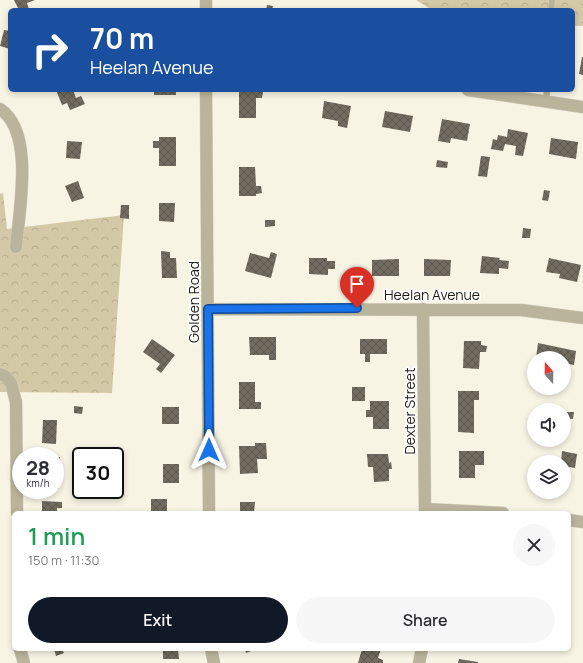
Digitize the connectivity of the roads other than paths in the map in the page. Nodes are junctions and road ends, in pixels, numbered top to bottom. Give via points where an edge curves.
1 (206, 92) edge
2 (494, 92) edge
3 (547, 96) edge
4 (583, 107) edge
5 (0, 109) edge
6 (16, 247) dead end
7 (208, 309) junction
8 (423, 309) junction
9 (583, 318) edge
10 (0, 374) edge
11 (17, 511) edge
12 (209, 511) edge
13 (425, 511) edge
14 (571, 520) edge
15 (583, 522) edge
16 (21, 651) edge
17 (211, 651) edge
18 (422, 651) edge
19 (24, 663) edge
20 (214, 663) edge
21 (419, 663) edge

1 - 7 street, Golden Road
2 - 3 street
3 - 4 street
5 - 6 street via 13,122 22,155
7 - 8 street, Heelan Avenue
7 - 12 street, Golden Road
8 - 9 street, Heelan Avenue via 521,310
8 - 13 street, Dexter Street
10 - 11 street via 11,383 15,394
14 - 15 street
16 - 19 street
17 - 20 street
18 - 21 street

